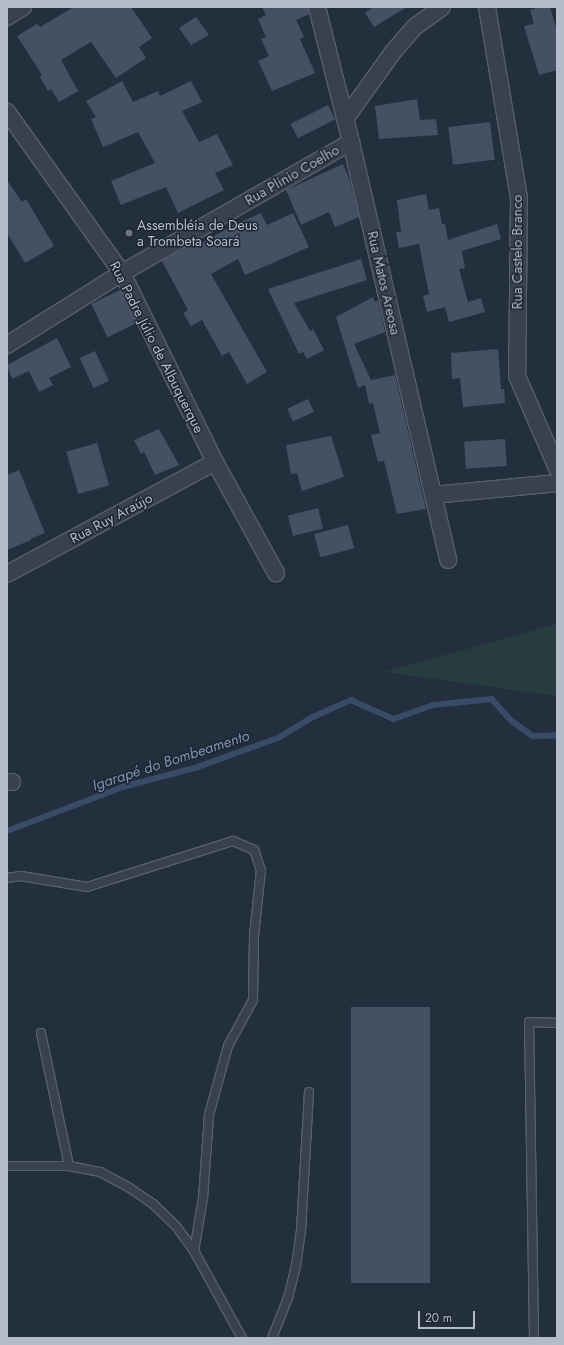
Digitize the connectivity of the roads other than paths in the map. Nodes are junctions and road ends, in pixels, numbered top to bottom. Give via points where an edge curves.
1 (23, 7) edge
2 (317, 7) edge
3 (442, 7) edge
4 (487, 7) edge
5 (7, 18) edge
6 (7, 112) edge
7 (345, 119) junction
8 (351, 142) junction
9 (122, 273) junction
10 (7, 345) edge
11 (215, 462) junction
12 (557, 468) edge
13 (557, 483) edge
14 (433, 495) junction
15 (448, 560) dead end
16 (276, 573) dead end
17 (7, 574) edge
18 (7, 878) edge
19 (557, 1023) edge
20 (40, 1033) dead end
21 (309, 1092) dead end
22 (7, 1166) edge
23 (69, 1166) junction
24 (194, 1251) junction
25 (242, 1338) edge
26 (272, 1338) edge
27 (534, 1338) edge

1 - 5 street
2 - 7 street, Rua Matos Areosa
3 - 7 street via 416,26 393,52
4 - 12 street, Rua Castelo Branco via 519,198 517,376
6 - 9 street, Rua Padre Júlio de Albuquerque
7 - 8 street, Rua Matos Areosa
8 - 9 street, Rua Plinio Coelho
8 - 14 street, Rua Matos Areosa
9 - 10 street, Rua Plinio Coelho
9 - 11 street, Rua Padre Júlio de Albuquerque
11 - 16 street, Rua Padre Júlio de Albuquerque
11 - 17 street, Rua Ruy Araújo
13 - 14 street
14 - 15 street, Rua Matos Areosa
18 - 24 lane via 21,876 87,887 232,841 254,850 261,870 254,936 253,1000 228,1046 209,1115 203,1198
19 - 27 lane via 529,1022
20 - 23 lane
21 - 26 lane via 301,1231 296,1266 288,1298
22 - 23 lane
23 - 24 lane via 100,1172 128,1186 153,1204 176,1226
24 - 25 lane

